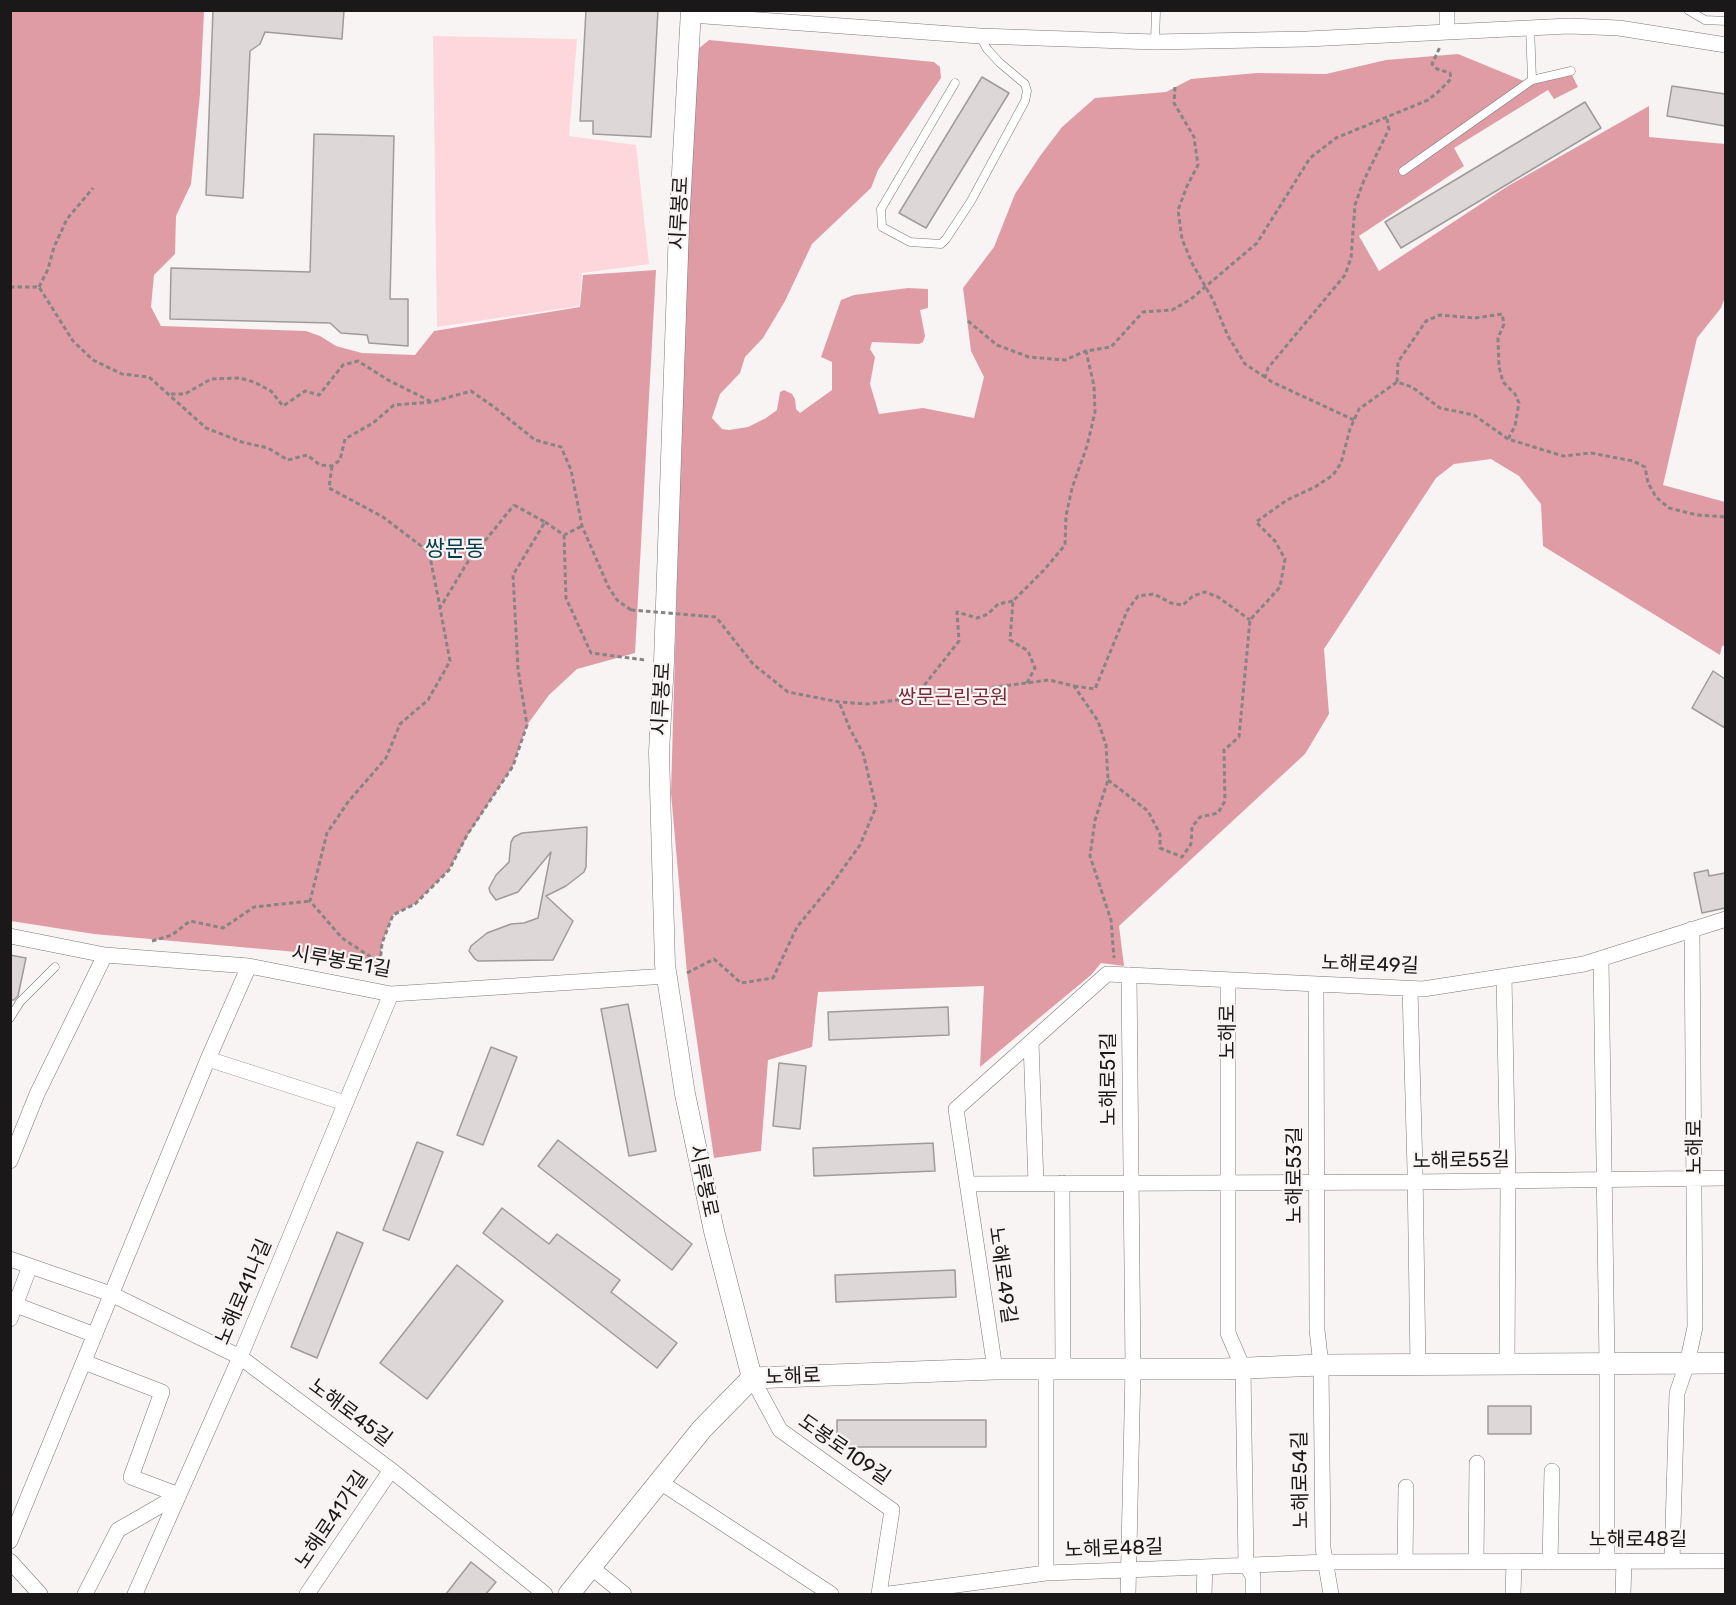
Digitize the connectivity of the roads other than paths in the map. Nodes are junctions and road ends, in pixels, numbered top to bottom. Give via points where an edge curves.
1 (1156, 10) edge
2 (1447, 10) edge
3 (1688, 10) edge
4 (691, 13) edge
5 (1725, 21) edge
6 (1530, 27) junction
7 (1446, 32) junction
8 (980, 36) junction
9 (1155, 42) junction
10 (1725, 45) edge
11 (1571, 71) dead end
12 (1532, 80) junction
13 (955, 83) dead end
14 (1403, 171) dead end
15 (1725, 919) edge
16 (1692, 929) junction
17 (10, 936) edge
18 (105, 955) junction
19 (1601, 958) junction
20 (249, 966) junction
21 (55, 967) dead end
22 (677, 975) junction
23 (1122, 975) junction
24 (1504, 976) junction
25 (1228, 980) junction
26 (1316, 985) junction
27 (1410, 989) junction
28 (390, 994) junction
29 (11, 1016) edge
30 (1031, 1042) junction
31 (207, 1059) junction
32 (345, 1103) junction
33 (10, 1161) edge
34 (1725, 1178) edge
35 (1605, 1179) junction
36 (1695, 1179) junction
37 (1508, 1181) junction
38 (1131, 1182) junction
39 (1317, 1182) junction
40 (1415, 1182) junction
41 (1036, 1183) junction
42 (1062, 1183) junction
43 (1228, 1183) junction
44 (967, 1184) junction
45 (10, 1259) edge
46 (30, 1266) junction
47 (111, 1294) junction
48 (13, 1312) edge
49 (95, 1335) junction
50 (240, 1357) junction
51 (84, 1362) junction
52 (1725, 1363) edge
53 (1607, 1364) junction
54 (1687, 1364) junction
55 (1321, 1365) junction
56 (1507, 1365) junction
57 (1418, 1366) junction
58 (1243, 1368) junction
59 (995, 1369) junction
60 (1055, 1369) junction
61 (1133, 1369) junction
62 (752, 1378) junction
63 (1477, 1463) dead end
64 (392, 1470) junction
65 (1552, 1471) dead end
66 (660, 1482) junction
67 (1406, 1487) dead end
68 (179, 1495) junction
69 (10, 1541) edge
70 (10, 1561) edge
71 (1607, 1561) junction
72 (1624, 1561) junction
73 (1672, 1561) junction
74 (1725, 1561) edge
75 (1327, 1562) junction
76 (1405, 1562) junction
77 (1476, 1562) junction
78 (1514, 1562) junction
79 (1550, 1562) junction
80 (1246, 1565) junction
81 (1205, 1567) junction
82 (591, 1568) junction
83 (1127, 1570) junction
84 (1046, 1573) junction
85 (985, 1587) edge
86 (40, 1594) edge
87 (85, 1594) edge
88 (135, 1594) edge
89 (307, 1594) edge
90 (545, 1594) edge
91 (569, 1594) edge
92 (624, 1594) edge
93 (831, 1594) edge
94 (879, 1594) edge
95 (889, 1594) edge
96 (1128, 1594) edge
97 (1204, 1594) edge
98 (1253, 1594) edge
99 (1331, 1594) edge
100 (1513, 1594) edge
101 (1623, 1594) edge

1 - 9 lane
2 - 7 street
3 - 5 lane via 1705,20
4 - 8 street
4 - 22 street, 시루봉로 via 659,752 661,852
6 - 7 street
6 - 10 street via 1618,28
6 - 12 lane
7 - 9 street
8 - 9 street
8 - 13 lane via 1000,63 1025,84 1025,101 946,239 941,244 910,242 882,227 881,209
11 - 12 lane
12 - 14 lane
15 - 16 street, 노해로49길
16 - 19 street, 노해로49길
16 - 36 street, 노해로
17 - 18 street, 시루봉로1길
18 - 20 street, 시루봉로1길
18 - 33 street
19 - 24 street, 노해로49길
19 - 35 street
20 - 28 street, 시루봉로1길
20 - 31 street
21 - 29 lane
22 - 28 street, 시루봉로1길
22 - 62 street, 시루봉로 via 685,1094 711,1220
23 - 25 street, 노해로49길
23 - 30 street, 노해로49길 via 1107,974
23 - 38 street, 노해로51길
24 - 27 street, 노해로49길
24 - 37 street
25 - 26 street, 노해로49길
25 - 43 street, 노해로
26 - 27 street, 노해로49길
26 - 39 street, 노해로53길
27 - 40 street
28 - 32 street, 노해로41나길
30 - 41 street
30 - 44 street, 노해로49길 via 956,1108
31 - 32 street
31 - 47 street
32 - 50 street, 노해로41나길
34 - 36 street, 노해로55길
35 - 36 street, 노해로55길
35 - 37 street, 노해로55길
35 - 53 street
36 - 54 street, 노해로 via 1695,1327
37 - 40 street, 노해로55길
37 - 56 street
38 - 42 street
38 - 43 street
38 - 61 street, 노해로51길
39 - 40 street, 노해로55길
39 - 43 street
39 - 55 street, 노해로53길 via 1317,1330
40 - 57 street
41 - 42 street
41 - 44 street
42 - 60 street
43 - 58 street, 노해로 via 1228,1333
44 - 59 street, 노해로49길
45 - 46 street, 노해로45길
46 - 47 street, 노해로45길
46 - 48 street
47 - 49 street
47 - 50 street, 노해로45길
48 - 49 street
49 - 51 street
50 - 64 street, 노해로45길
50 - 68 street, 노해로41나길
51 - 68 street via 162,1392 130,1477
51 - 69 street
52 - 54 main road, 노해로
53 - 54 main road, 노해로
53 - 56 main road, 노해로
53 - 71 street
54 - 73 street, 노해로 via 1677,1393
55 - 57 main road, 노해로
55 - 58 main road, 노해로
55 - 75 street, 노해로54길 via 1323,1548
56 - 57 main road, 노해로
58 - 61 main road, 노해로
58 - 80 street, 노해로
59 - 60 main road, 노해로
59 - 62 main road, 노해로
60 - 61 main road, 노해로
60 - 84 street
61 - 83 street
62 - 66 main road, 노해로
62 - 94 street, 도봉로109길 via 780,1430 892,1510
63 - 77 street
64 - 89 street, 노해로41가길
64 - 90 street, 노해로45길
65 - 79 street
66 - 82 main road, 노해로
66 - 93 street
67 - 76 street
68 - 87 street via 118,1530
68 - 88 street, 노해로41나길
70 - 86 street
71 - 72 street, 노해로48길
71 - 79 street, 노해로48길
72 - 73 street, 노해로48길
72 - 101 street
73 - 74 street, 노해로48길
75 - 76 street, 노해로48길
75 - 80 street, 노해로48길
75 - 99 street, 노해로54길
76 - 77 street, 노해로48길
77 - 78 street, 노해로48길
78 - 79 street, 노해로48길
78 - 100 street
80 - 81 street, 노해로48길
80 - 98 street via 1253,1576
81 - 83 street, 노해로48길
81 - 97 street
82 - 91 main road, 노해로
82 - 92 street
83 - 84 street, 노해로48길
83 - 96 street
84 - 85 street, 노해로48길
85 - 95 street, 노해로48길

